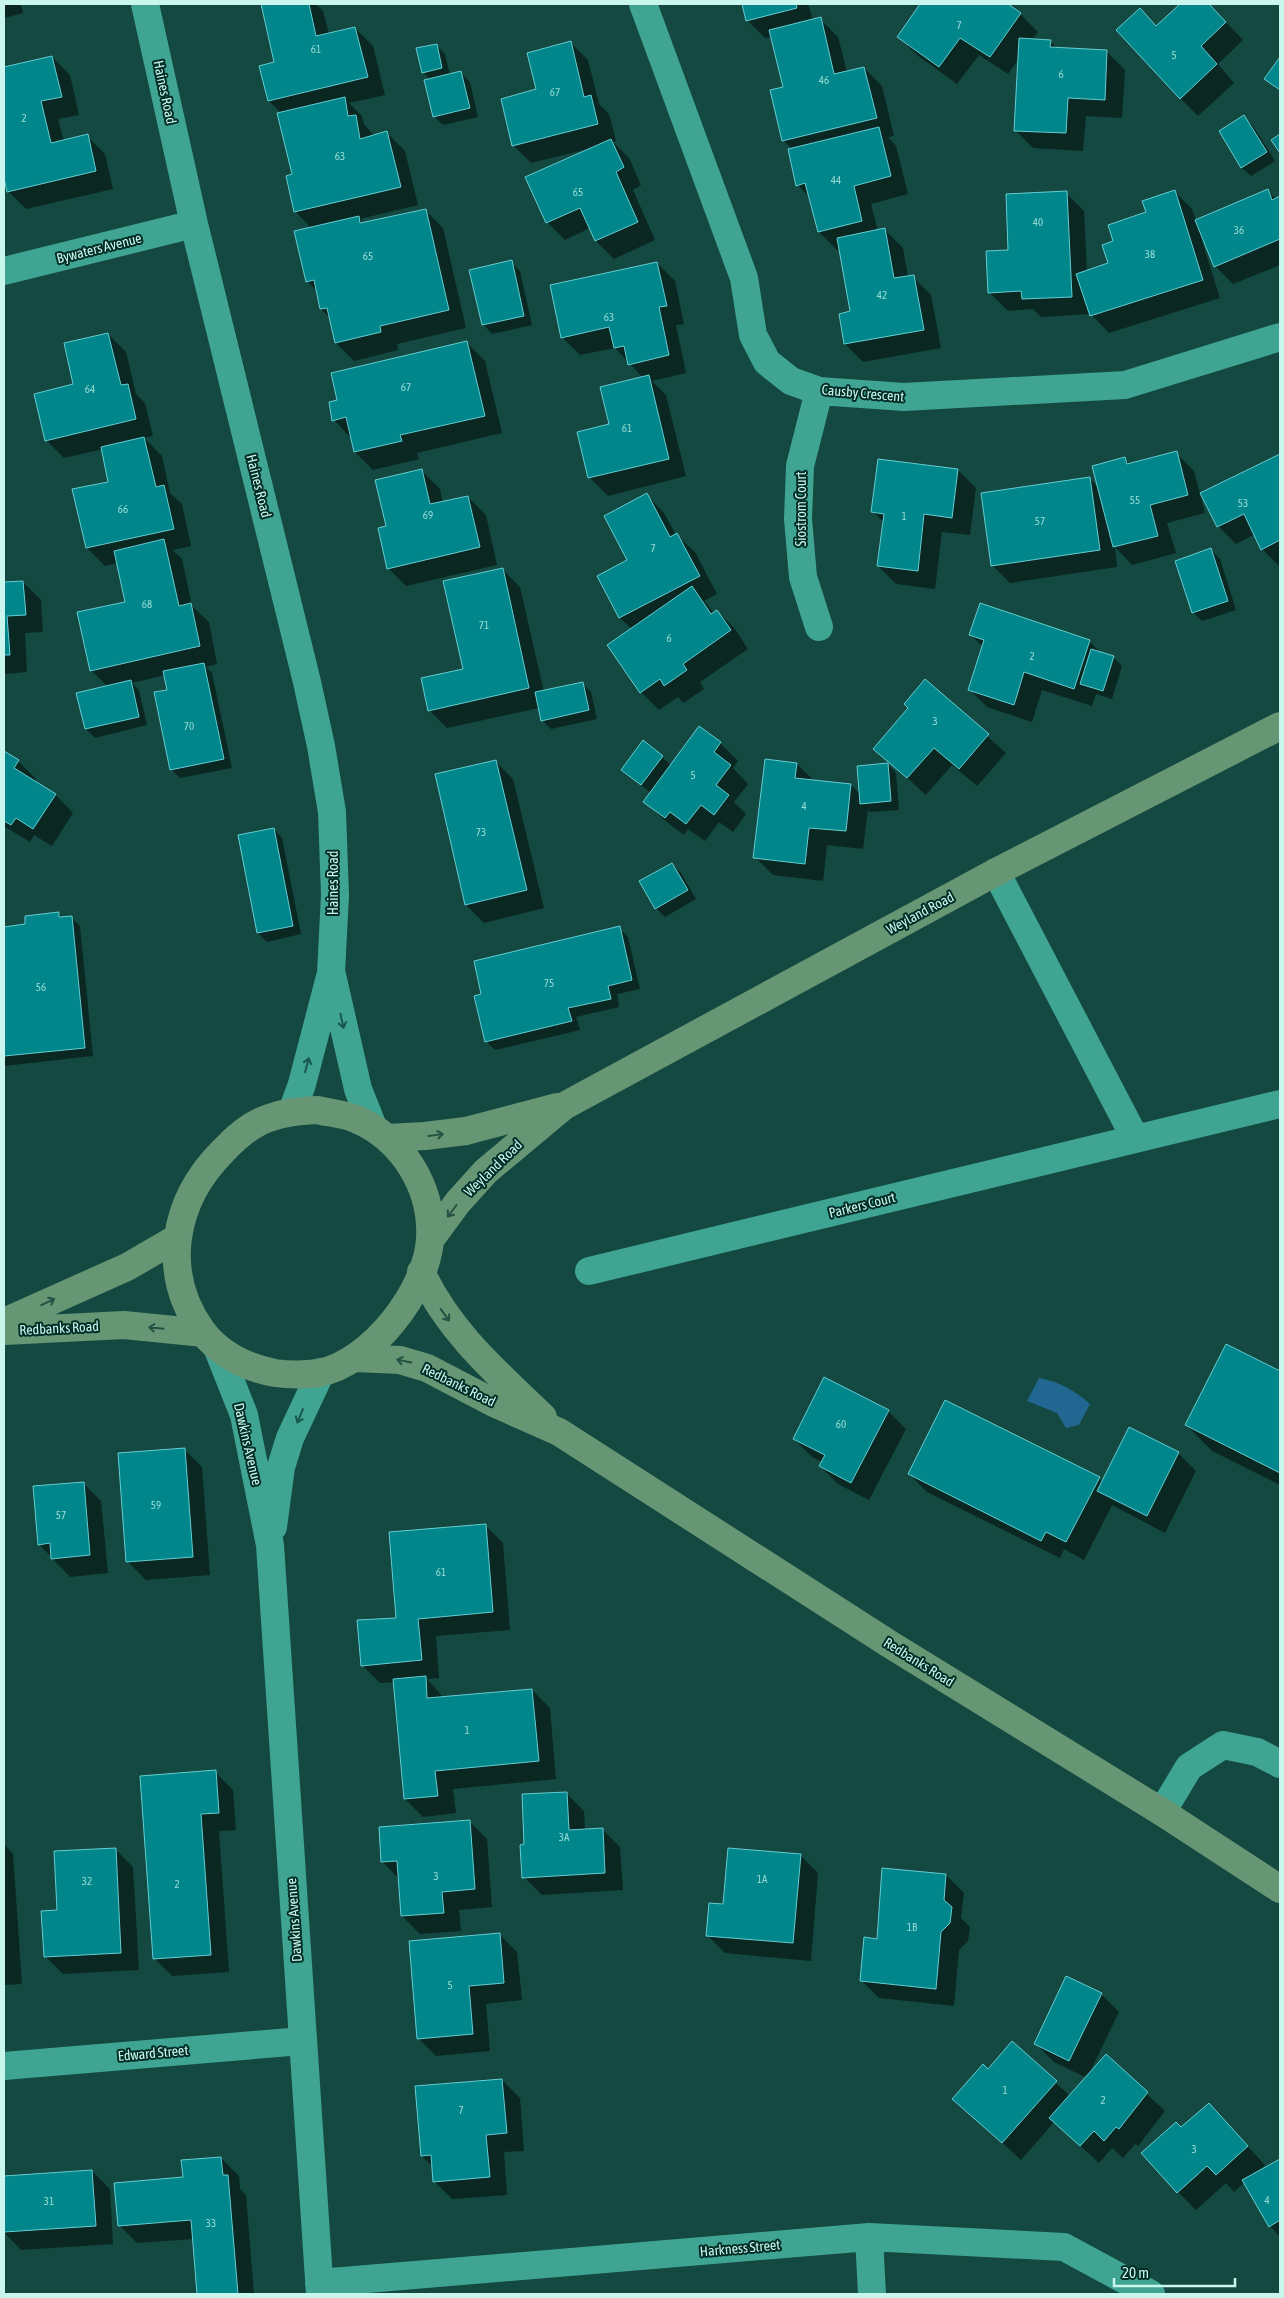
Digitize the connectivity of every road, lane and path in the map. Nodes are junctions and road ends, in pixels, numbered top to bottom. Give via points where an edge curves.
1 (145, 4) edge
2 (643, 4) edge
3 (194, 224) junction
4 (4, 271) edge
5 (1280, 337) edge
6 (819, 391) junction
7 (819, 627) dead end
8 (1280, 726) edge
9 (996, 872) junction
10 (331, 973) junction
11 (1280, 1104) edge
12 (564, 1106) junction
13 (292, 1112) junction
14 (380, 1133) junction
15 (1135, 1138) junction
16 (177, 1238) junction
17 (430, 1240) junction
18 (589, 1271) dead end
19 (421, 1272) junction
20 (4, 1322) edge
21 (4, 1331) edge
22 (211, 1340) junction
23 (354, 1358) junction
24 (321, 1372) junction
25 (559, 1432) junction
26 (270, 1545) junction
27 (1280, 1764) edge
28 (1162, 1812) junction
29 (1280, 1888) edge
30 (302, 2041) junction
31 (4, 2066) edge
32 (870, 2237) junction
33 (319, 2288) edge
34 (872, 2294) edge
35 (1151, 2294) edge

1 - 3 street, Haines Road
2 - 6 street, Causby Crescent via 744,278 754,335 767,362 791,381
3 - 4 street, Bywaters Avenue
3 - 10 street, Haines Road via 321,746 332,812 334,896
5 - 6 street, Causby Crescent via 1125,385 904,397
6 - 7 street, Siostrom Court via 800,466 798,519 803,577
8 - 9 main road, Weyland Road
9 - 12 main road, Weyland Road
9 - 15 street
13 -> 10 street, Haines Road
10 -> 14 street, Haines Road via 358,1089
11 - 15 street, Parkers Court
14 -> 12 main road, Weyland Road via 425,1136 466,1131
12 -> 17 main road, Weyland Road via 486,1171
13 - 14 main road via 317,1110 344,1115
13 - 16 main road via 267,1118 239,1135 216,1158 196,1186
14 - 17 main road via 406,1157 420,1181 428,1206
15 - 18 street, Parkers Court
20 -> 16 main road, Redbanks Road via 127,1267
16 - 22 main road via 176,1261 189,1311
17 - 19 main road
19 - 23 main road via 398,1316 379,1338
19 -> 25 main road, Redbanks Road via 434,1300 479,1357
22 -> 21 main road, Redbanks Road via 124,1325
22 - 24 main road via 241,1362 263,1371 292,1375
22 - 26 street, Dawkins Avenue via 244,1415
23 - 24 main road
25 -> 23 main road, Redbanks Road via 427,1368 400,1360
24 -> 26 street, Dawkins Avenue via 290,1438 281,1467
25 - 28 main road, Redbanks Road via 891,1645
26 - 30 street, Dawkins Avenue
27 - 28 street via 1257,1752 1223,1746 1189,1767
28 - 29 main road, Redbanks Road
30 - 31 street, Edward Street
30 - 33 street, Dawkins Avenue
32 - 33 street, Harkness Street
32 - 34 street
32 - 35 street, Harkness Street via 1064,2248

